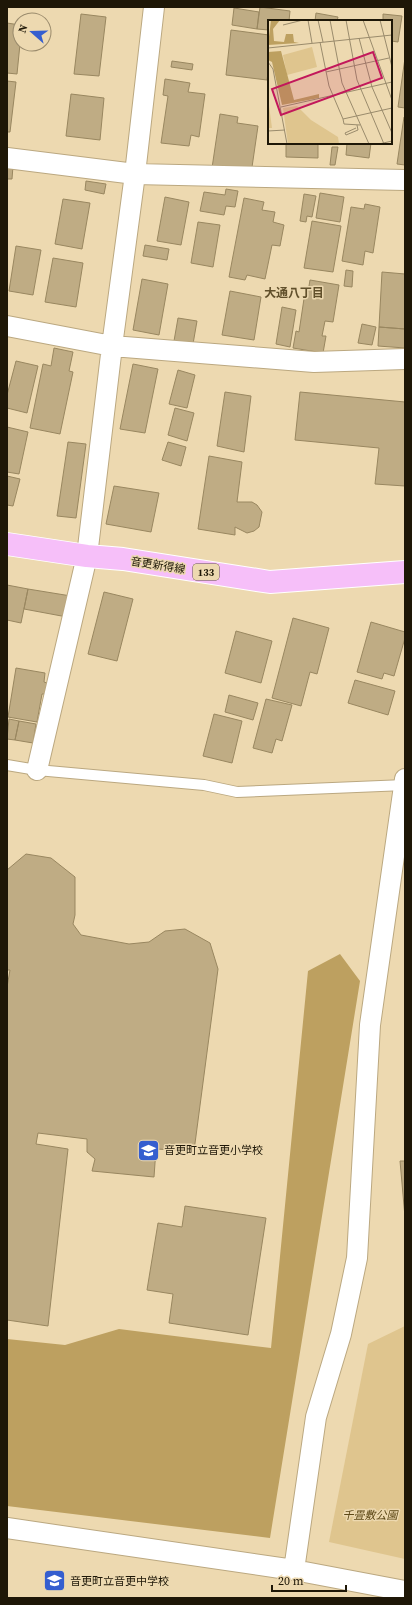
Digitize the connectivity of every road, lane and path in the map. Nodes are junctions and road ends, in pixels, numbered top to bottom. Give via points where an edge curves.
1 (154, 7) edge
2 (7, 158) edge
3 (135, 174) junction
4 (405, 180) edge
5 (7, 326) edge
6 (112, 346) junction
7 (405, 359) edge
8 (7, 544) edge
9 (87, 556) junction
10 (405, 572) edge
11 (7, 765) edge
12 (37, 770) junction
13 (405, 783) edge
14 (7, 1528) edge
15 (294, 1570) junction
16 (405, 1591) edge

1 - 3 street
2 - 3 street
3 - 4 street
3 - 6 street
5 - 6 street
6 - 7 street via 314,362
6 - 9 street
8 - 9 main road, 音更新得線 / 133
9 - 10 main road, 音更新得線 / 133 via 123,559 270,582
9 - 12 street
11 - 12 lane
12 - 13 lane via 204,785 237,792
13 - 15 street via 370,1025 357,1258 341,1334 316,1417
14 - 15 street
15 - 16 street

